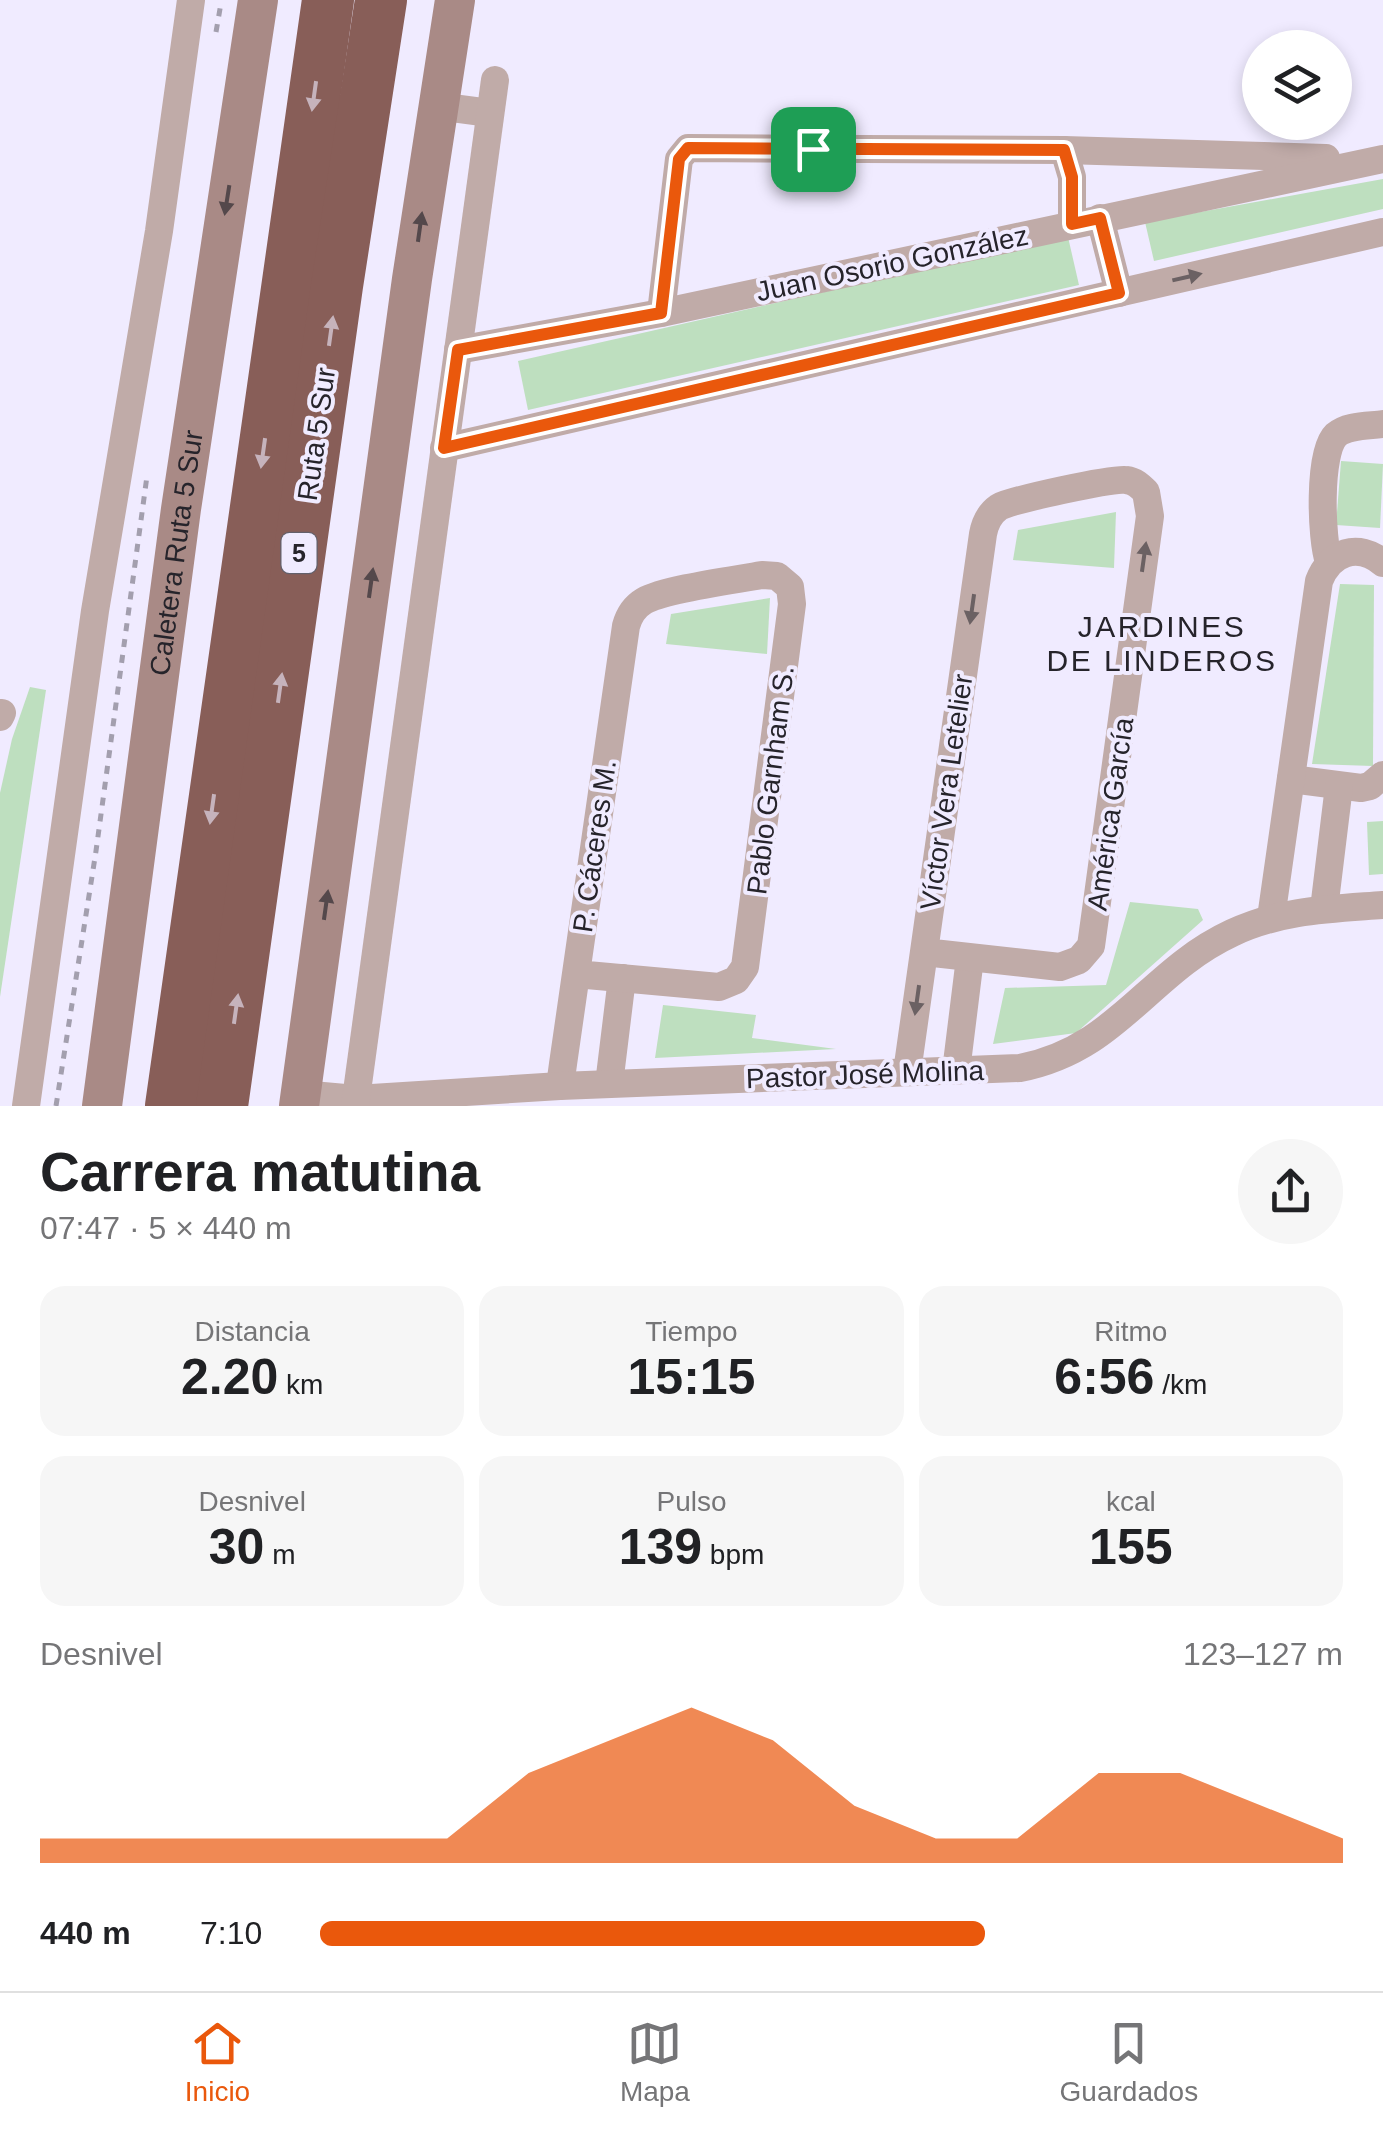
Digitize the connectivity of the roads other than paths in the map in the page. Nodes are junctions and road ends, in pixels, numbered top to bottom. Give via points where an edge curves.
1 (191, 0) edge
2 (258, 0) edge
3 (328, 0) edge
4 (380, 0) edge
5 (455, 0) edge
6 (495, 80) dead end
7 (437, 106) junction
8 (490, 113) junction
9 (1064, 150) junction
10 (1194, 153) junction
11 (1376, 159) edge
12 (1210, 194) junction
13 (1100, 218) junction
14 (1072, 224) junction
15 (1383, 232) edge
16 (1119, 293) junction
17 (661, 313) junction
18 (458, 350) junction
19 (1383, 424) edge
20 (444, 448) junction
21 (991, 514) joint
22 (1328, 562) junction
23 (1383, 563) edge
24 (634, 608) joint
25 (1383, 775) edge
26 (1291, 779) junction
27 (1339, 786) junction
28 (1383, 906) edge
29 (1324, 910) junction
30 (1271, 918) junction
31 (924, 952) junction
32 (970, 958) junction
33 (576, 974) junction
34 (622, 978) junction
35 (956, 1071) junction
36 (907, 1072) junction
37 (609, 1084) junction
38 (560, 1086) junction
39 (300, 1100) edge
40 (355, 1102) edge
41 (26, 1106) edge
42 (102, 1106) edge
43 (171, 1106) edge
44 (222, 1106) edge

1 - 41 street
2 -> 42 main road, Caletera Ruta 5 Sur
3 -> 43 highway, Ruta 5 Sur / 5
44 -> 4 highway, Ruta 5 Sur / 5
5 - 7 main road
6 - 8 street
7 - 8 street
39 -> 7 main road
8 - 18 street
9 - 10 street
9 - 14 street via 1072,177
9 - 17 street via 688,148 682,153
10 - 11 street
10 - 12 street
11 - 12 street, Juan Osorio González
12 - 13 street, Juan Osorio González
13 - 14 street, Juan Osorio González
13 - 16 street
14 - 17 street, Juan Osorio González
16 -> 15 street
16 - 20 street
17 - 18 street, Juan Osorio González
18 - 20 street
19 - 22 street via 1340,432 1329,445 1322,531
20 - 40 street
21 -> 31 street, Víctor Vera Letelier
32 -> 21 street, América García via 1070,965 1094,937 1150,508 1140,486 1122,479 1008,504
22 - 23 street via 1359,551
22 - 26 street via 1319,581
24 - 33 street, P. Cáceres M. via 626,626
24 - 34 street, Pablo Garnham S. via 651,598 770,574 790,587 792,604 747,960 736,980 719,986
25 - 27 street via 1370,786
26 - 27 street
26 - 30 street
27 - 29 street
28 - 29 street, Pastor José Molina
29 - 30 street, Pastor José Molina
30 - 35 street, Pastor José Molina via 1232,932 1186,961 1070,1054 1020,1068
31 - 32 street
31 -> 36 street, Víctor Vera Letelier
32 - 35 street
33 - 34 street
33 - 38 street, P. Cáceres M.
34 - 37 street
35 - 36 street, Pastor José Molina
36 - 37 street, Pastor José Molina
37 - 38 street, Pastor José Molina
38 - 40 street, Pastor José Molina
39 - 40 street, Pastor José Molina

